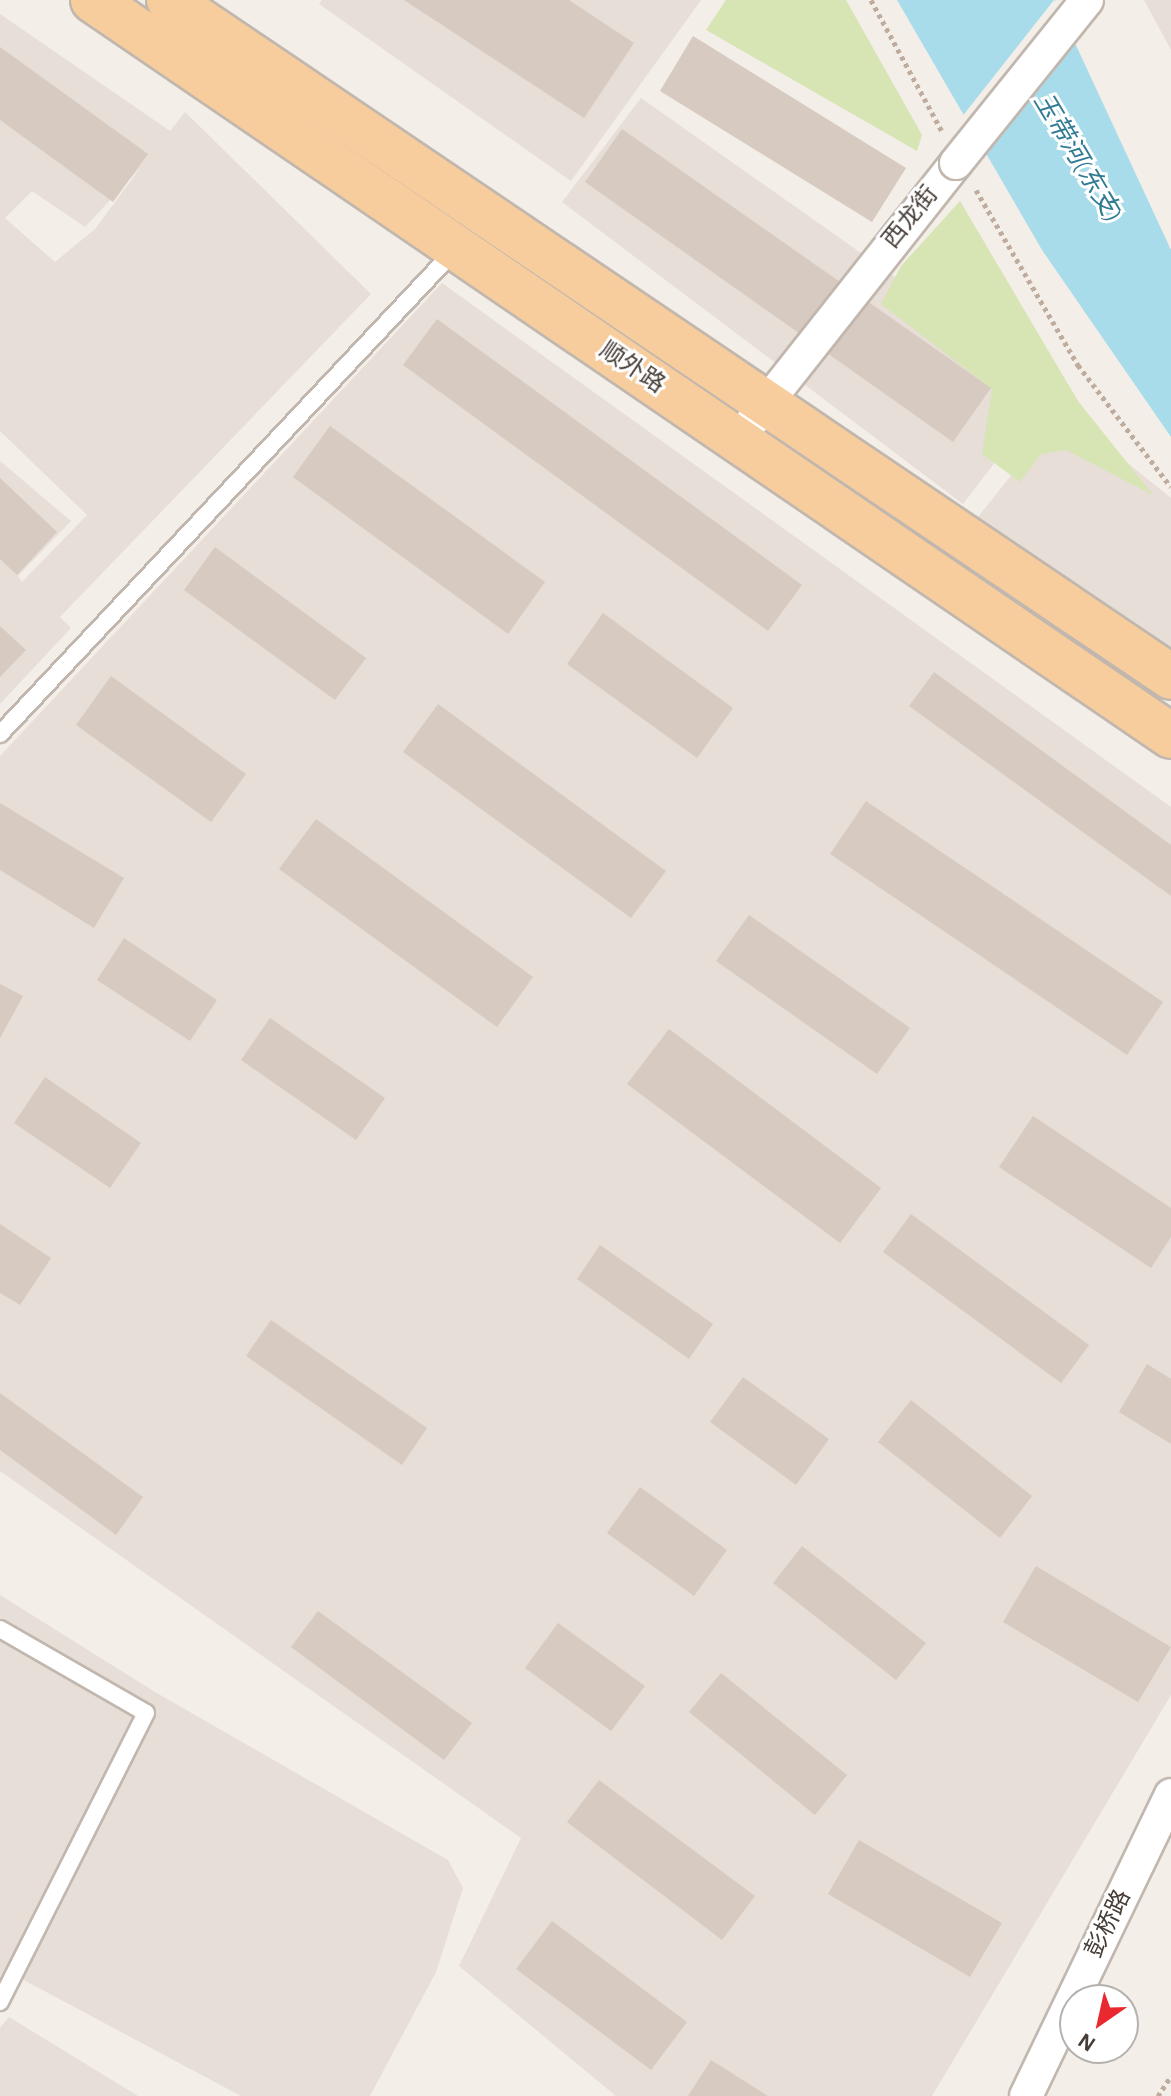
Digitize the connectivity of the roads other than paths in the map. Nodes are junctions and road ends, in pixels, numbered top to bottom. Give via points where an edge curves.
1 (93, 0) edge
2 (169, 0) edge
3 (1087, 0) edge
4 (456, 249) junction
5 (765, 404) junction
6 (739, 439) junction
7 (1171, 677) edge
8 (0, 734) edge
9 (1171, 736) edge
10 (0, 1629) edge
11 (1171, 1795) edge
12 (0, 2002) edge
13 (1026, 2096) edge

1 - 4 main road, 顺外路
2 - 5 main road, 顺外路
3 - 5 street, 西龙街, bridge
4 - 6 main road, 顺外路
4 - 8 lane
5 - 6 street, 西龙街
5 - 7 main road, 顺外路
6 - 9 main road, 顺外路
10 - 12 lane via 146,1713
11 - 13 street, 彭桥路

